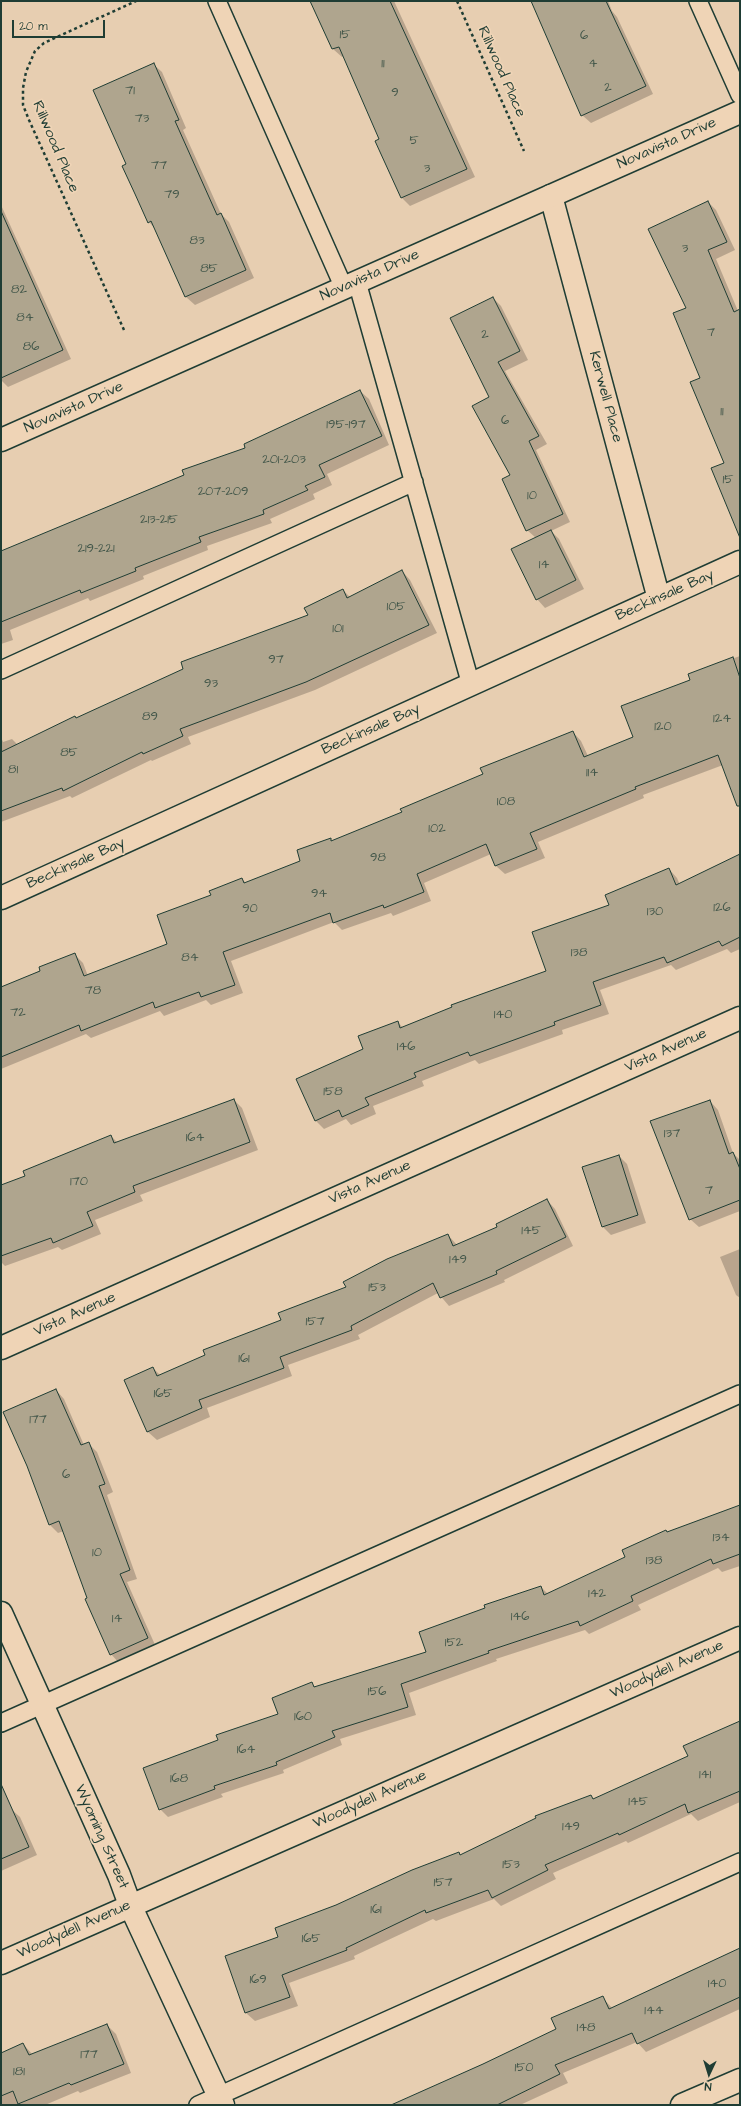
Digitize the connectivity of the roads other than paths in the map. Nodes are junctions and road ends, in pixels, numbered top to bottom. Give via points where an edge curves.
1 (217, 1) edge
2 (698, 1) edge
3 (740, 95) edge
4 (740, 112) edge
5 (551, 196) junction
6 (351, 285) junction
7 (1, 440) edge
8 (414, 482) junction
9 (740, 562) edge
10 (659, 599) junction
11 (1, 670) edge
12 (471, 685) junction
13 (1, 898) edge
14 (740, 1018) edge
15 (1, 1348) edge
16 (740, 1394) edge
17 (1, 1613) edge
18 (740, 1638) edge
19 (43, 1705) junction
20 (1, 1723) edge
21 (740, 1862) edge
22 (130, 1905) junction
23 (1, 1963) edge
24 (740, 2080) edge
25 (221, 2100) edge
26 (198, 2105) edge
27 (682, 2105) edge

1 - 6 lane
2 - 3 lane
4 - 5 street, Novavista Drive
5 - 6 street, Novavista Drive
5 - 10 street, Kerwell Place
6 - 7 street, Novavista Drive
6 - 8 lane
8 - 11 lane
8 - 12 lane
9 - 10 street, Beckinsale Bay
10 - 12 street, Beckinsale Bay
12 - 13 street, Beckinsale Bay
14 - 15 street, Vista Avenue
16 - 19 lane
17 - 19 street, Wyoming Street
18 - 22 street, Woodydell Avenue
19 - 20 lane
19 - 22 street, Wyoming Street
21 - 25 lane
22 - 23 street, Woodydell Avenue
22 - 25 street, Wyoming Street
24 - 27 street
25 - 26 lane

